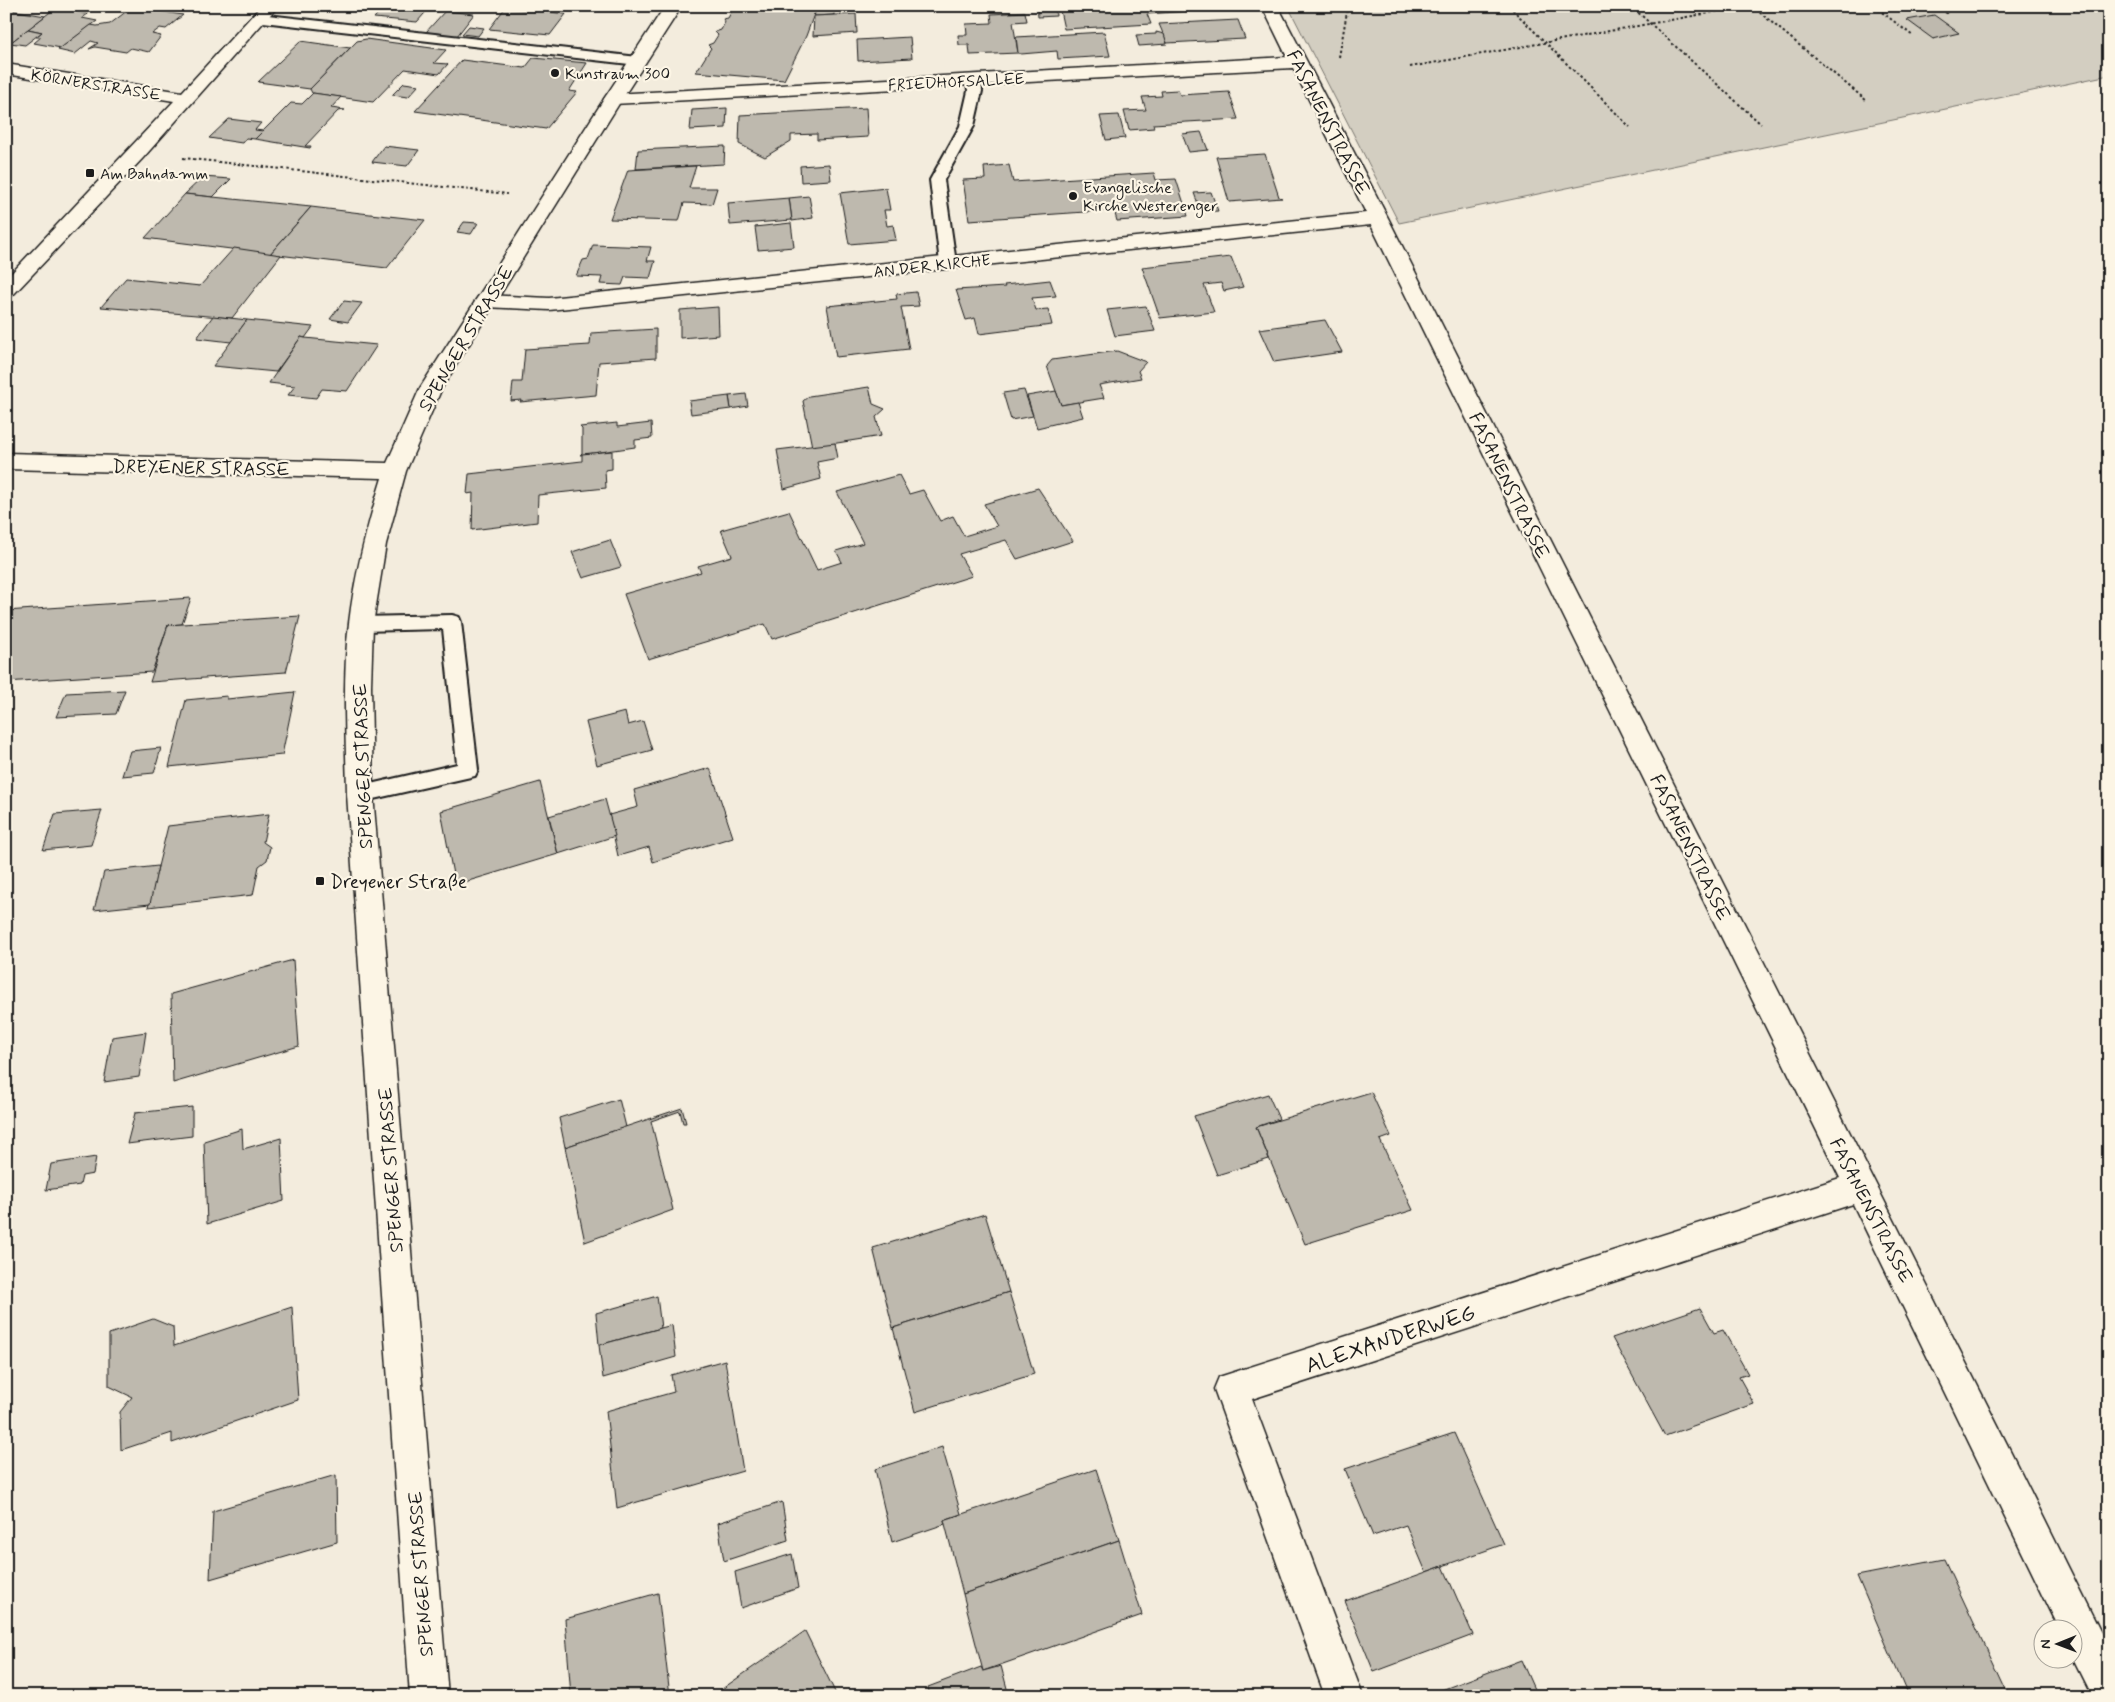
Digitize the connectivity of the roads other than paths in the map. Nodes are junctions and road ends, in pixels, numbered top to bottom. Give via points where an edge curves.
1 (674, 6) edge
2 (1270, 6) edge
3 (264, 12) edge
4 (638, 61) junction
5 (1298, 62) junction
6 (6, 69) edge
7 (974, 80) junction
8 (187, 98) junction
9 (613, 99) junction
10 (1378, 218) junction
11 (948, 263) junction
12 (6, 291) edge
13 (485, 301) junction
14 (6, 460) edge
15 (395, 471) junction
16 (361, 624) junction
17 (360, 794) junction
18 (1860, 1187) junction
19 (2109, 1690) edge
20 (429, 1696) edge
21 (1344, 1696) edge

1 - 4 street, SPENGER STRASSE
2 - 5 street, FASANENSTRASSE
3 - 4 lane
3 - 8 street
4 - 9 street, SPENGER STRASSE
5 - 7 street, FRIEDHOFSALLEE
5 - 10 street, FASANENSTRASSE
6 - 8 street, KÖRNERSTRASSE
7 - 9 street, FRIEDHOFSALLEE
7 - 11 lane via 968,126 937,180
8 - 12 street
9 - 13 street, SPENGER STRASSE
10 - 11 street, AN DER KIRCHE
10 - 18 street, FASANENSTRASSE
11 - 13 street, AN DER KIRCHE via 549,304
13 - 15 street, SPENGER STRASSE via 431,388
14 - 15 street, DREYENER STRASSE
15 - 16 street, SPENGER STRASSE via 374,544
16 - 17 street, SPENGER STRASSE via 358,686
16 - 17 lane via 452,622 468,770
17 - 20 street, SPENGER STRASSE
18 - 19 street, FASANENSTRASSE
18 - 21 street, ALEXANDERWEG via 1231,1389

